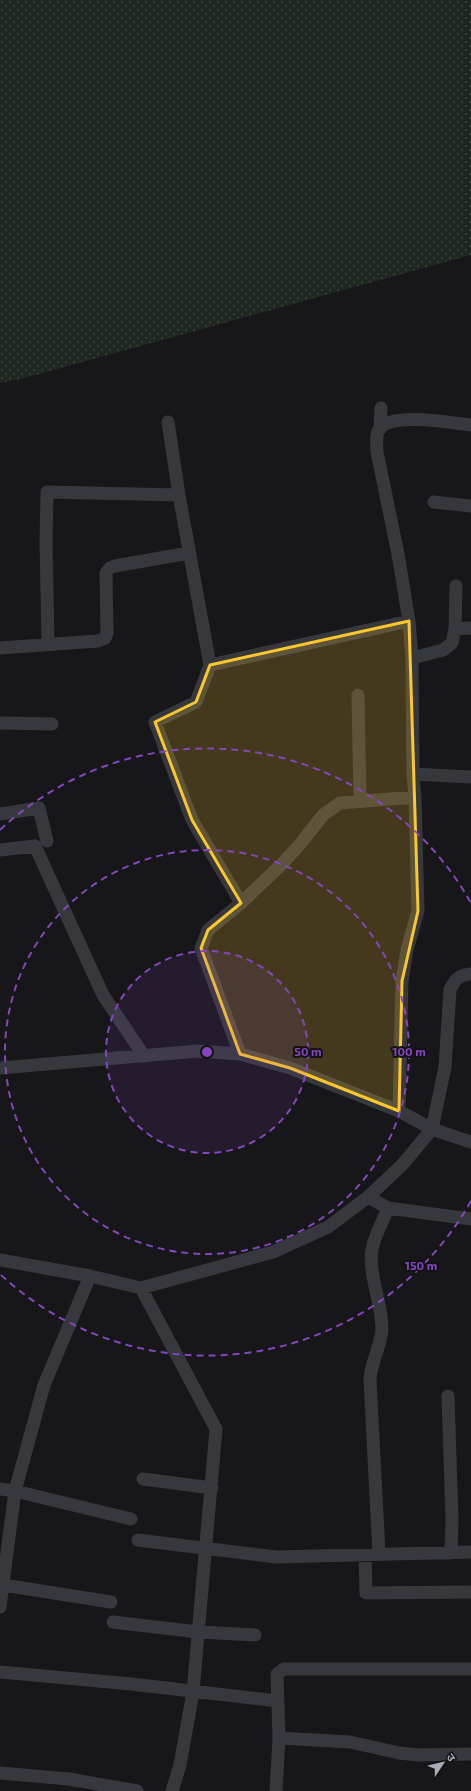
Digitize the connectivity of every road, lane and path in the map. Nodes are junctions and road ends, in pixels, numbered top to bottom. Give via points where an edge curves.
1 (381, 408) dead end
2 (168, 422) dead end
3 (471, 425) edge
4 (380, 429) junction
5 (179, 495) junction
6 (434, 502) dead end
7 (471, 506) edge
8 (189, 553) junction
9 (456, 586) dead end
10 (409, 621) junction
11 (471, 628) edge
12 (455, 629) junction
13 (48, 644) junction
14 (0, 648) edge
15 (412, 658) junction
16 (210, 665) junction
17 (358, 695) dead end
18 (0, 723) edge
19 (52, 724) dead end
20 (412, 774) junction
21 (471, 776) edge
22 (415, 797) junction
23 (360, 800) junction
24 (0, 814) edge
25 (47, 841) dead end
26 (0, 850) edge
27 (241, 903) junction
28 (471, 974) edge
29 (240, 1054) junction
30 (144, 1056) junction
31 (0, 1068) edge
32 (399, 1111) junction
33 (432, 1129) junction
34 (471, 1142) edge
35 (368, 1197) junction
36 (388, 1208) junction
37 (471, 1219) edge
38 (0, 1260) edge
39 (90, 1276) junction
40 (141, 1288) junction
41 (448, 1396) dead end
42 (143, 1479) dead end
43 (212, 1488) junction
44 (0, 1490) edge
45 (15, 1491) junction
46 (131, 1519) dead end
47 (138, 1540) dead end
48 (205, 1548) junction
49 (471, 1552) edge
50 (451, 1553) junction
51 (379, 1554) junction
52 (365, 1556) junction
53 (3, 1585) junction
54 (471, 1592) edge
55 (111, 1602) dead end
56 (0, 1608) edge
57 (113, 1622) dead end
58 (198, 1632) junction
59 (255, 1635) dead end
60 (471, 1669) edge
61 (0, 1672) edge
62 (193, 1692) junction
63 (278, 1701) junction
64 (279, 1738) junction
65 (471, 1754) edge
66 (0, 1773) edge
67 (136, 1791) edge
68 (172, 1791) edge
69 (276, 1791) edge

1 - 4 street
2 - 5 street
3 - 4 street via 404,419 387,423
4 - 10 street via 376,438 377,452
5 - 8 street
5 - 13 street via 47,492
6 - 7 street
8 - 13 street via 110,568 106,573 107,633 104,638 98,642
8 - 16 street
9 - 12 street
10 - 15 street
10 - 16 street
11 - 12 street
12 - 15 street via 452,643 443,650
13 - 14 street
15 - 20 street
16 - 27 street via 196,702 155,722 192,820
17 - 23 street
18 - 19 street
20 - 21 street
20 - 22 street
22 - 23 street
22 - 32 street via 418,910 402,981
23 - 27 street via 340,803 323,815 296,848
24 - 25 street via 39,808
26 - 30 street via 35,846 103,995
27 - 29 street via 208,930 201,948
28 - 33 street via 462,974 454,980 450,990 445,1068
29 - 30 street via 198,1051
29 - 32 street via 290,1068
30 - 31 street
32 - 33 street
33 - 34 street
33 - 35 street via 402,1165
35 - 36 street
35 - 40 street via 328,1227 273,1252
36 - 37 street
36 - 51 street via 372,1248 382,1328 370,1368
38 - 39 street
39 - 40 street
39 - 45 street via 44,1385
40 - 43 street via 216,1429
41 - 50 street
42 - 43 street
43 - 48 street
44 - 45 street
45 - 46 street
45 - 53 street
47 - 48 street
48 - 52 street via 276,1557
48 - 58 street
49 - 50 street
50 - 51 street
51 - 52 street
52 - 54 street via 366,1593
53 - 55 street
53 - 56 street
57 - 58 street
58 - 59 street
58 - 62 street
60 - 63 street via 284,1669 277,1674
61 - 62 street
62 - 63 street
62 - 68 street via 180,1765
63 - 64 street
64 - 65 street via 350,1742 419,1755
64 - 69 street
66 - 67 street via 69,1779

